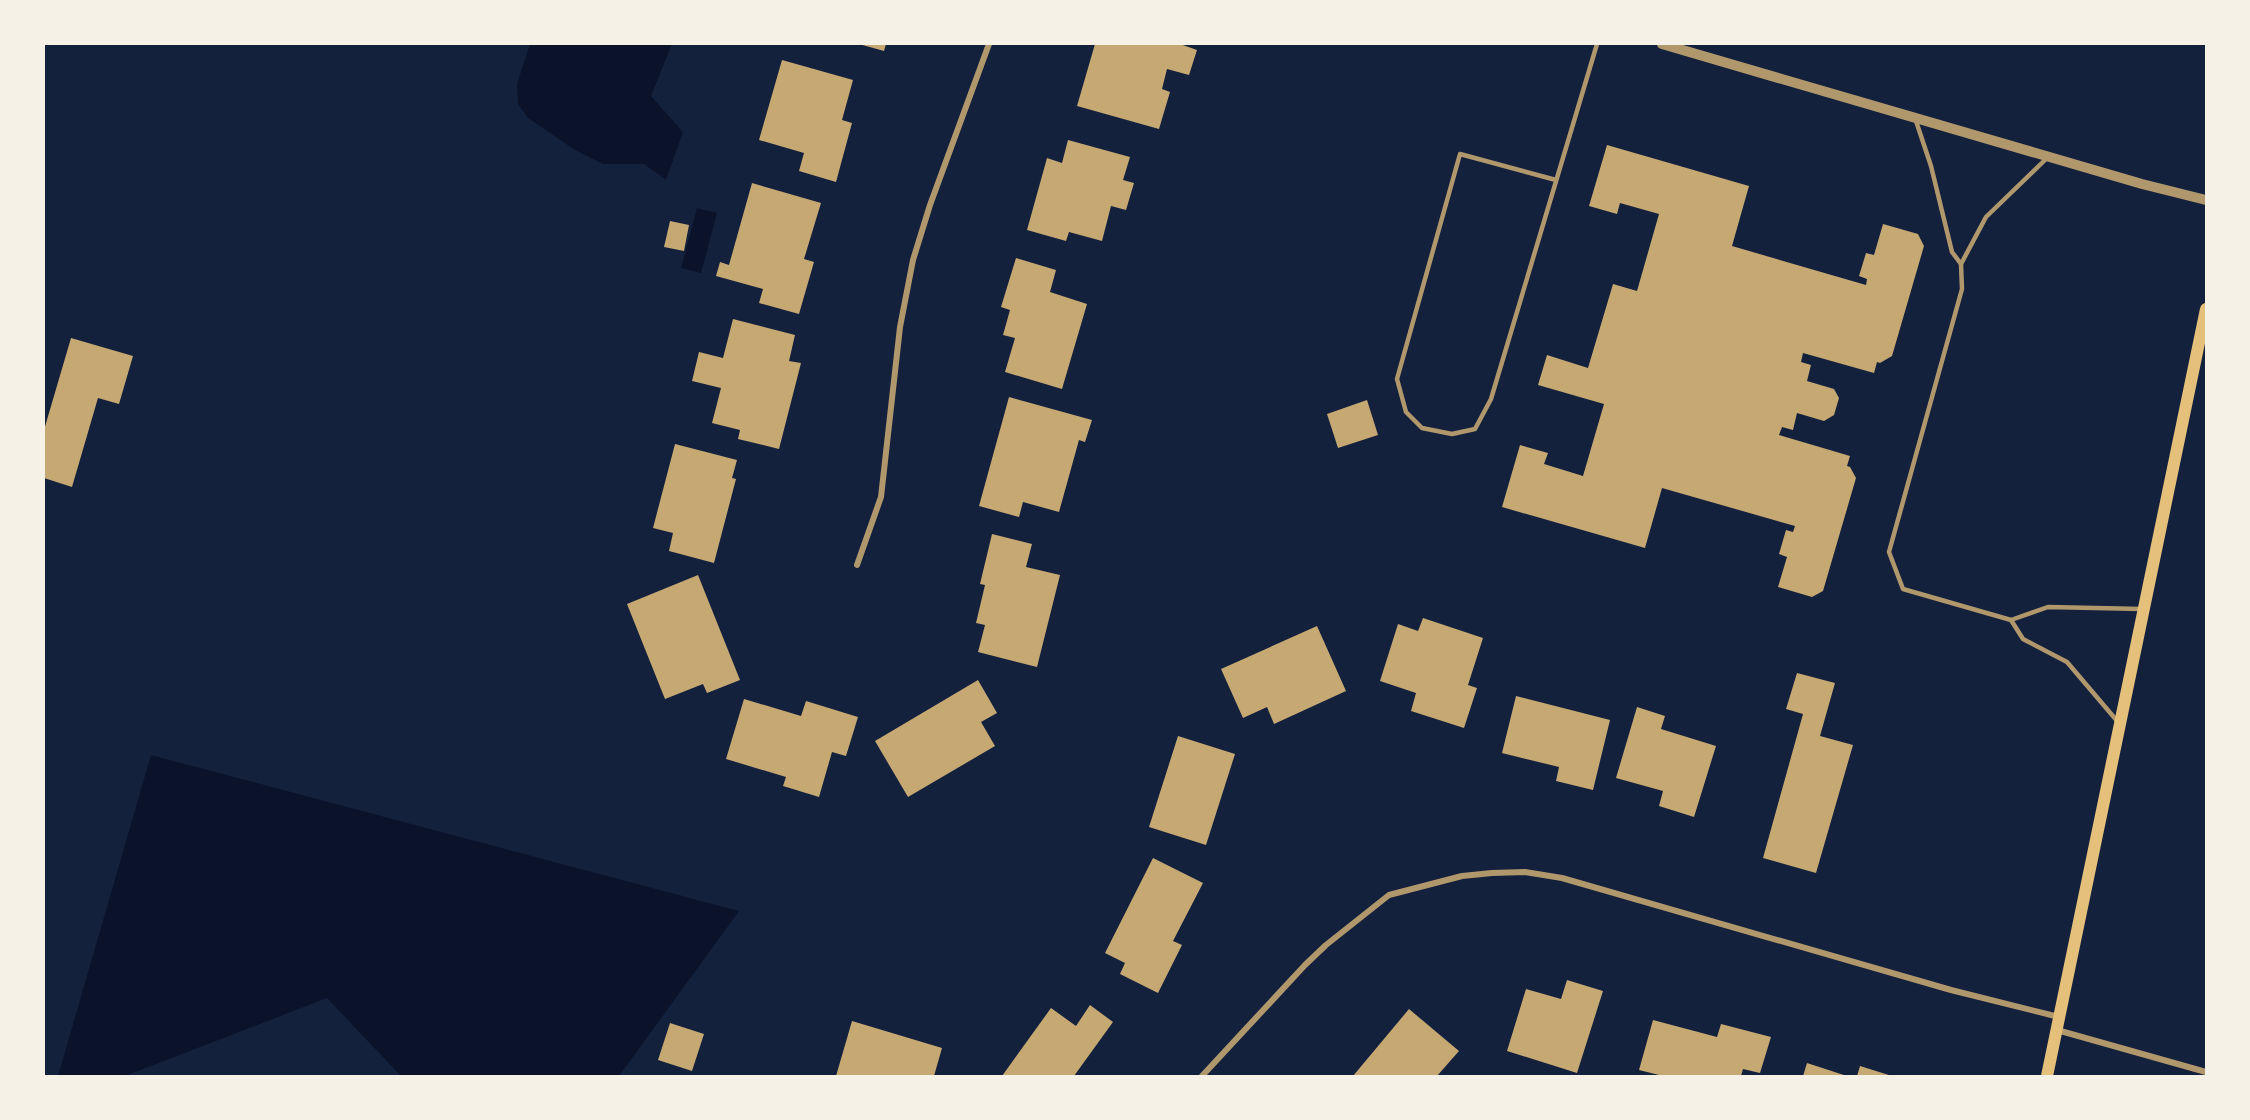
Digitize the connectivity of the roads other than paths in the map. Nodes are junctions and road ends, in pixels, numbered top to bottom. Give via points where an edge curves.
1 (989, 44) edge
2 (1597, 44) edge
3 (1662, 44) edge
4 (1915, 118) junction
5 (2048, 157) junction
6 (1556, 180) junction
7 (2206, 200) edge
8 (1961, 264) junction
9 (2206, 309) edge
10 (857, 565) dead end
11 (2144, 609) junction
12 (2011, 621) junction
13 (2120, 724) junction
14 (2057, 1024) junction
15 (2206, 1072) edge
16 (1202, 1077) edge
17 (2047, 1077) edge

1 - 10 street via 913,260 900,327 881,497
2 - 6 lane
3 - 4 street
4 - 5 street
4 - 8 lane via 1952,252
5 - 7 street
5 - 8 lane via 1986,217
6 - 6 lane via 1491,399 1474,429 1452,434 1422,428 1406,412 1397,379 1460,154
8 - 12 lane via 1962,289 1888,552 1903,589
9 - 11 main road
11 - 12 lane via 2048,607
11 - 13 main road
12 - 13 lane via 2023,639 2067,662
13 - 14 main road
14 - 15 street
14 - 16 street via 1562,878 1525,872 1492,873 1462,876 1389,895 1305,965
14 - 17 main road

